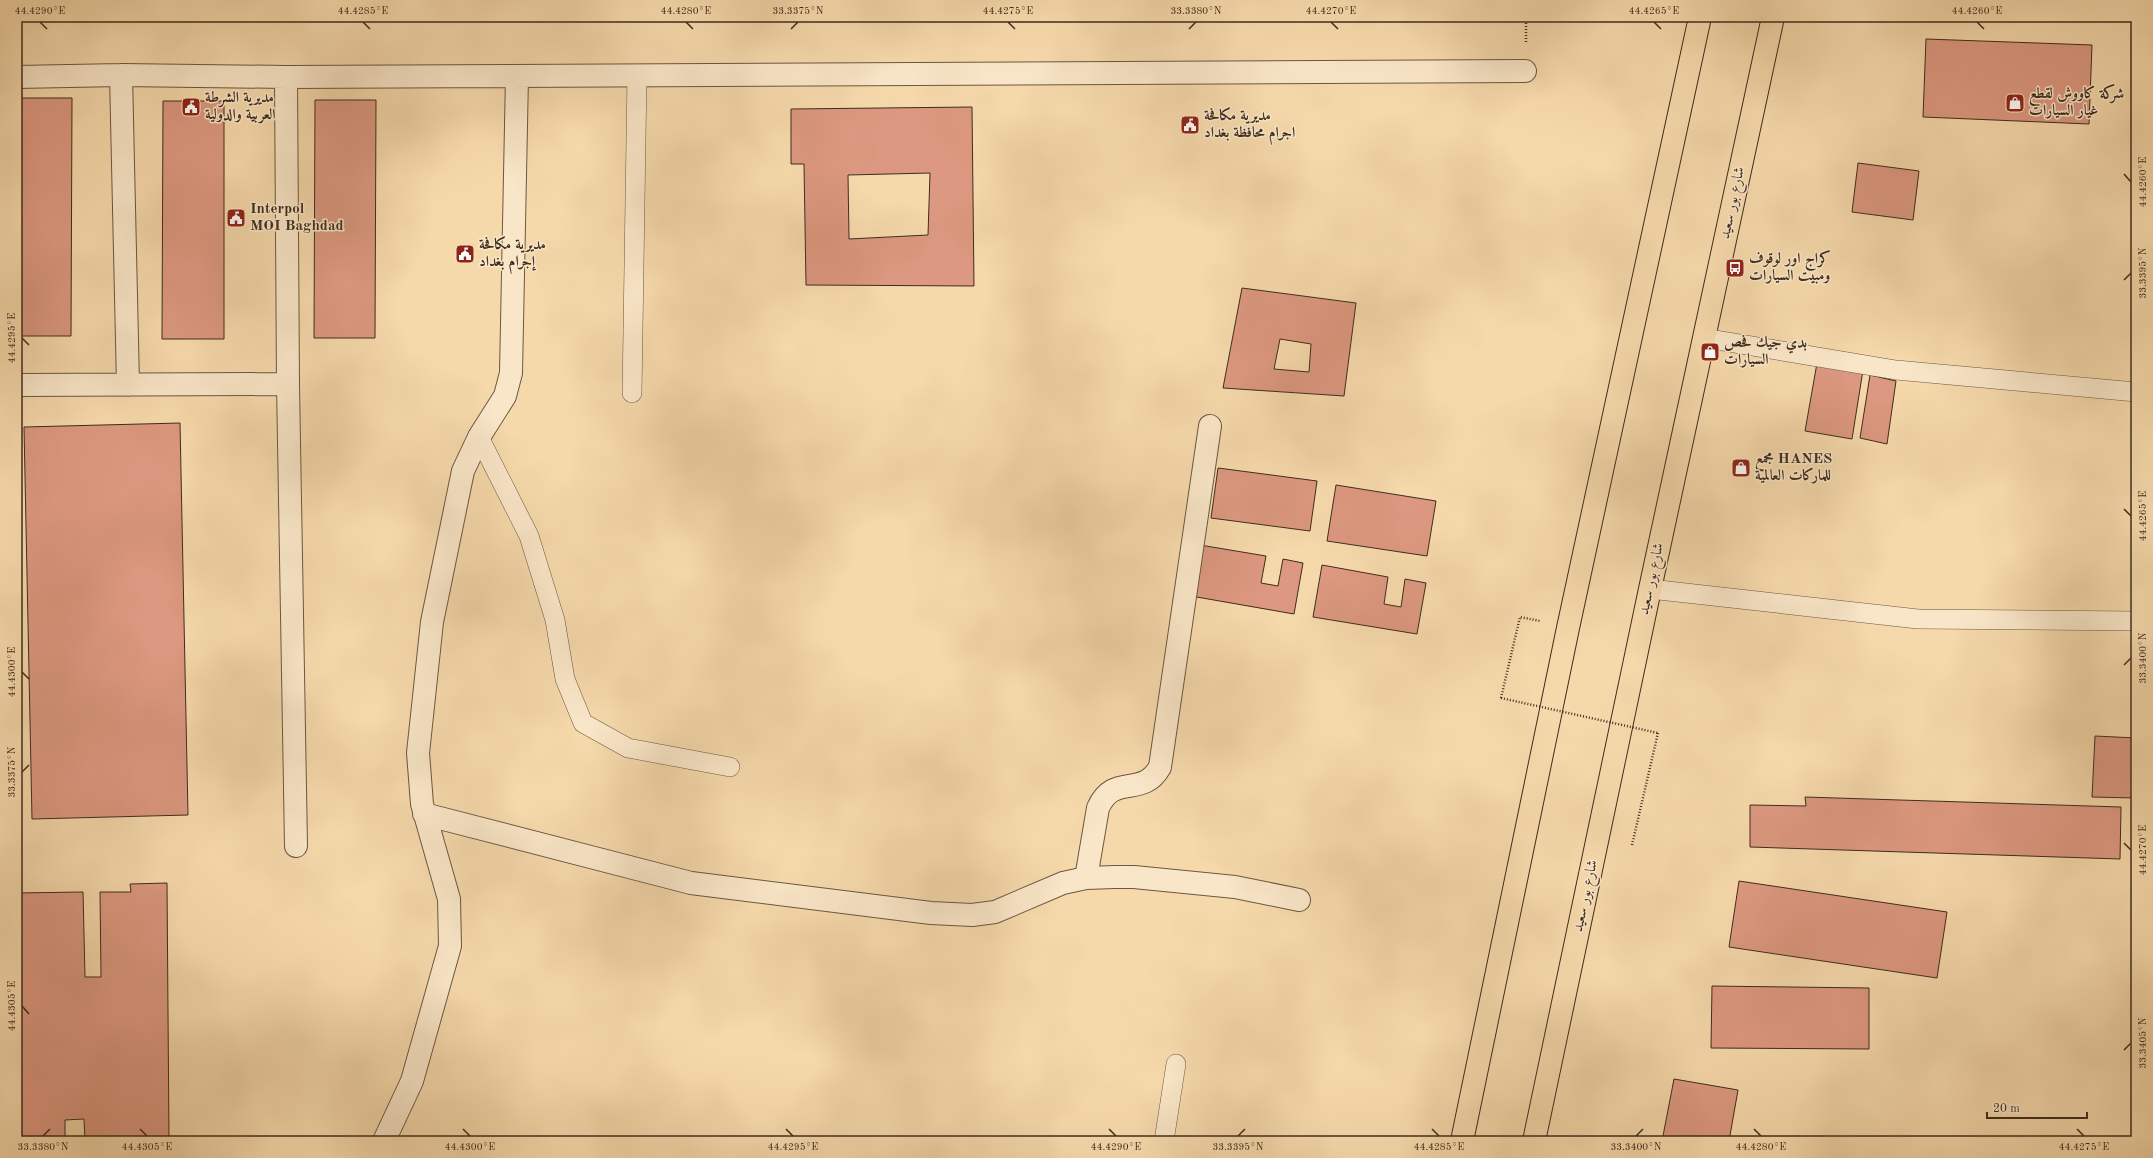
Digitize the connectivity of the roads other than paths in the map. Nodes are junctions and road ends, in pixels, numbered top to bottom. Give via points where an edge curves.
1 (1700, 17) edge
2 (1773, 17) edge
3 (1525, 71) dead end
4 (121, 75) junction
5 (637, 75) junction
6 (517, 76) junction
7 (286, 77) junction
8 (17, 78) edge
9 (1704, 338) junction
10 (288, 384) junction
11 (17, 385) edge
12 (128, 385) junction
13 (2136, 392) edge
14 (632, 393) dead end
15 (1210, 426) dead end
16 (479, 437) junction
17 (1650, 589) junction
18 (2136, 621) edge
19 (730, 767) dead end
20 (424, 814) junction
21 (296, 846) dead end
22 (1086, 878) junction
23 (1299, 900) dead end
24 (1176, 1064) dead end
25 (384, 1141) edge
26 (1164, 1141) edge
27 (1462, 1141) edge
28 (1534, 1141) edge

1 - 27 main road via 1570,620
2 - 9 main road, شارع بور سعيد
3 - 5 street
4 - 7 street
4 - 8 street
4 - 12 street
5 - 6 street
5 - 14 lane
6 - 7 street
6 - 16 street via 511,373 505,396
7 - 10 street
9 - 13 lane via 1896,370
9 - 17 main road, شارع بور سعيد
10 - 12 street
10 - 21 street
11 - 12 street
15 - 22 street via 1160,767 1145,783 1117,787 1101,802
16 - 19 lane via 529,536 555,620 565,679 583,723 628,748
16 - 20 street via 464,471 432,622 418,753
17 - 18 lane via 1918,619
17 - 28 main road, شارع بور سعيد
20 - 22 street via 691,883 931,913 972,915 995,912 1063,883
20 - 25 street via 449,899 450,946 412,1082
22 - 23 street via 1134,877 1235,887
24 - 26 lane

